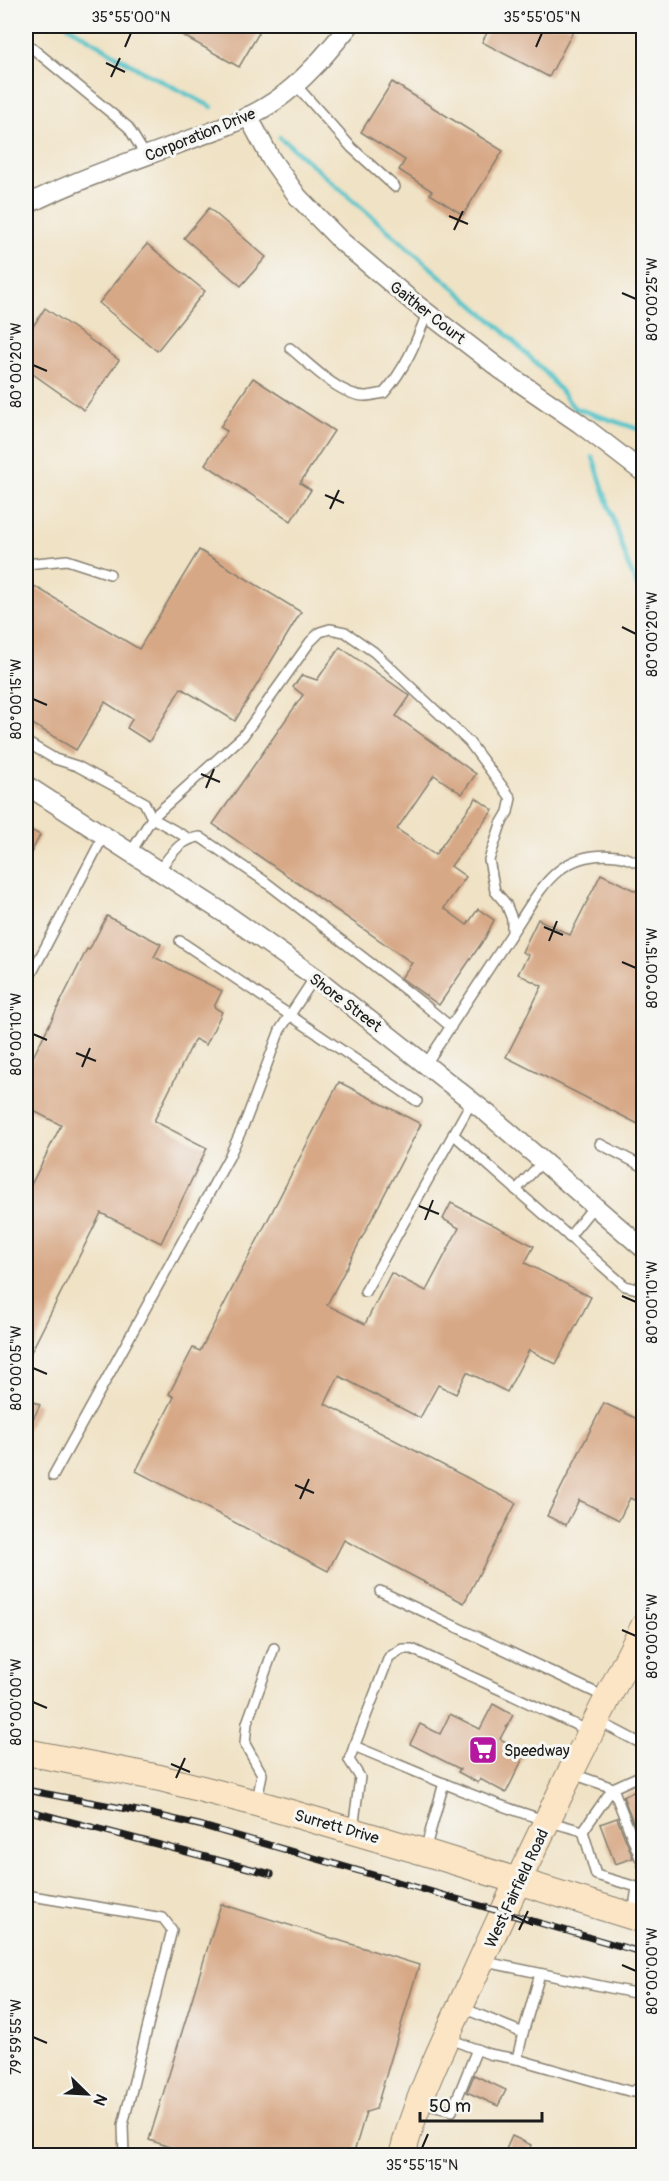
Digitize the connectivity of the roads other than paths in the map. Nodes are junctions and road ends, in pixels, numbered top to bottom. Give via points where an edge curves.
1 (349, 26) edge
2 (26, 43) edge
3 (295, 84) junction
4 (248, 116) junction
5 (146, 156) junction
6 (395, 187) dead end
7 (26, 205) edge
8 (427, 313) junction
9 (290, 348) dead end
10 (644, 473) edge
11 (26, 564) edge
12 (110, 574) dead end
13 (26, 742) edge
14 (26, 785) edge
15 (152, 818) junction
16 (104, 835) junction
17 (188, 838) junction
18 (131, 852) junction
19 (644, 865) edge
20 (159, 870) junction
21 (512, 933) junction
22 (180, 941) dead end
23 (315, 977) junction
24 (26, 984) edge
25 (289, 1016) junction
26 (451, 1027) junction
27 (426, 1064) junction
28 (417, 1101) dead end
29 (472, 1101) junction
30 (453, 1134) junction
31 (600, 1144) dead end
32 (542, 1162) junction
33 (644, 1167) edge
34 (516, 1190) junction
35 (594, 1206) junction
36 (569, 1237) junction
37 (644, 1249) edge
38 (644, 1281) edge
39 (365, 1292) dead end
40 (53, 1476) dead end
41 (380, 1591) dead end
42 (643, 1630) edge
43 (274, 1648) dead end
44 (598, 1717) junction
45 (644, 1745) edge
46 (354, 1746) junction
47 (26, 1752) edge
48 (570, 1773) junction
49 (644, 1774) edge
50 (444, 1783) junction
51 (613, 1788) junction
52 (256, 1803) junction
53 (547, 1822) junction
54 (352, 1831) junction
55 (583, 1831) junction
56 (424, 1852) junction
57 (644, 1868) edge
58 (519, 1881) junction
59 (640, 1887) edge
60 (27, 1898) edge
61 (638, 1918) edge
62 (481, 1961) junction
63 (540, 1974) junction
64 (644, 1995) edge
65 (460, 2007) junction
66 (523, 2033) junction
67 (447, 2038) junction
68 (477, 2049) junction
69 (517, 2059) junction
70 (644, 2085) edge
71 (418, 2103) junction
72 (124, 2156) edge
73 (402, 2156) edge

1 - 3 street, Corporation Drive
2 - 5 lane via 128,127
3 - 4 street, Corporation Drive
3 - 6 lane via 352,148
4 - 5 street, Corporation Drive
4 - 8 street, Gaither Court via 271,159 298,197 341,241
5 - 7 street, Corporation Drive via 59,188
8 - 9 lane via 416,345 384,393 354,395
8 - 10 street, Gaither Court
11 - 12 lane via 67,560
13 - 15 lane via 144,802
14 - 16 street, Shore Street
15 - 17 lane
15 - 18 lane
15 - 21 lane via 243,736 320,632 345,632 374,652 469,742 511,798 489,860 495,891 512,920
16 - 18 street, Shore Street
16 - 24 lane
17 - 20 lane
17 - 26 lane via 200,837 263,880
18 - 20 street, Shore Street
19 - 21 lane via 618,856 584,857 567,863 541,889
20 - 23 street, Shore Street
21 - 26 lane
22 - 25 lane
23 - 25 lane
23 - 27 street, Shore Street
25 - 28 lane
25 - 40 lane via 229,1158
26 - 27 lane
27 - 29 street, Shore Street
29 - 30 lane
29 - 32 street, Shore Street
30 - 34 lane
30 - 39 lane
31 - 33 lane
32 - 34 lane
32 - 35 street, Shore Street
34 - 36 lane
35 - 36 lane
35 - 37 street, Shore Street
36 - 38 lane via 625,1286 637,1289
41 - 44 lane
42 - 44 street, West Fairfield Road
43 - 52 lane via 247,1723 245,1744 262,1774
44 - 45 lane
44 - 46 lane via 412,1649 402,1649 389,1657
44 - 48 street, West Fairfield Road
46 - 50 lane
46 - 54 lane via 348,1760 360,1777
47 - 52 street, Surrett Drive via 160,1778
48 - 51 lane
48 - 53 street, West Fairfield Road
49 - 51 lane
50 - 53 lane
50 - 56 lane
51 - 55 lane
51 - 57 lane
52 - 54 street, Surrett Drive
53 - 55 lane
53 - 58 street, West Fairfield Road
54 - 56 street, Surrett Drive
55 - 59 lane via 596,1875
56 - 58 street, Surrett Drive
58 - 61 street, Surrett Drive
58 - 62 street, West Fairfield Road
59 - 61 lane
60 - 72 lane via 163,1918 172,1930 123,2125
62 - 63 lane
62 - 65 street, West Fairfield Road
63 - 64 lane
63 - 66 lane
65 - 66 lane
65 - 67 street, West Fairfield Road
66 - 69 lane
67 - 68 lane
67 - 71 street, West Fairfield Road
68 - 69 lane
68 - 71 lane via 452,2111
69 - 70 lane via 632,2092
71 - 73 street, West Fairfield Road

